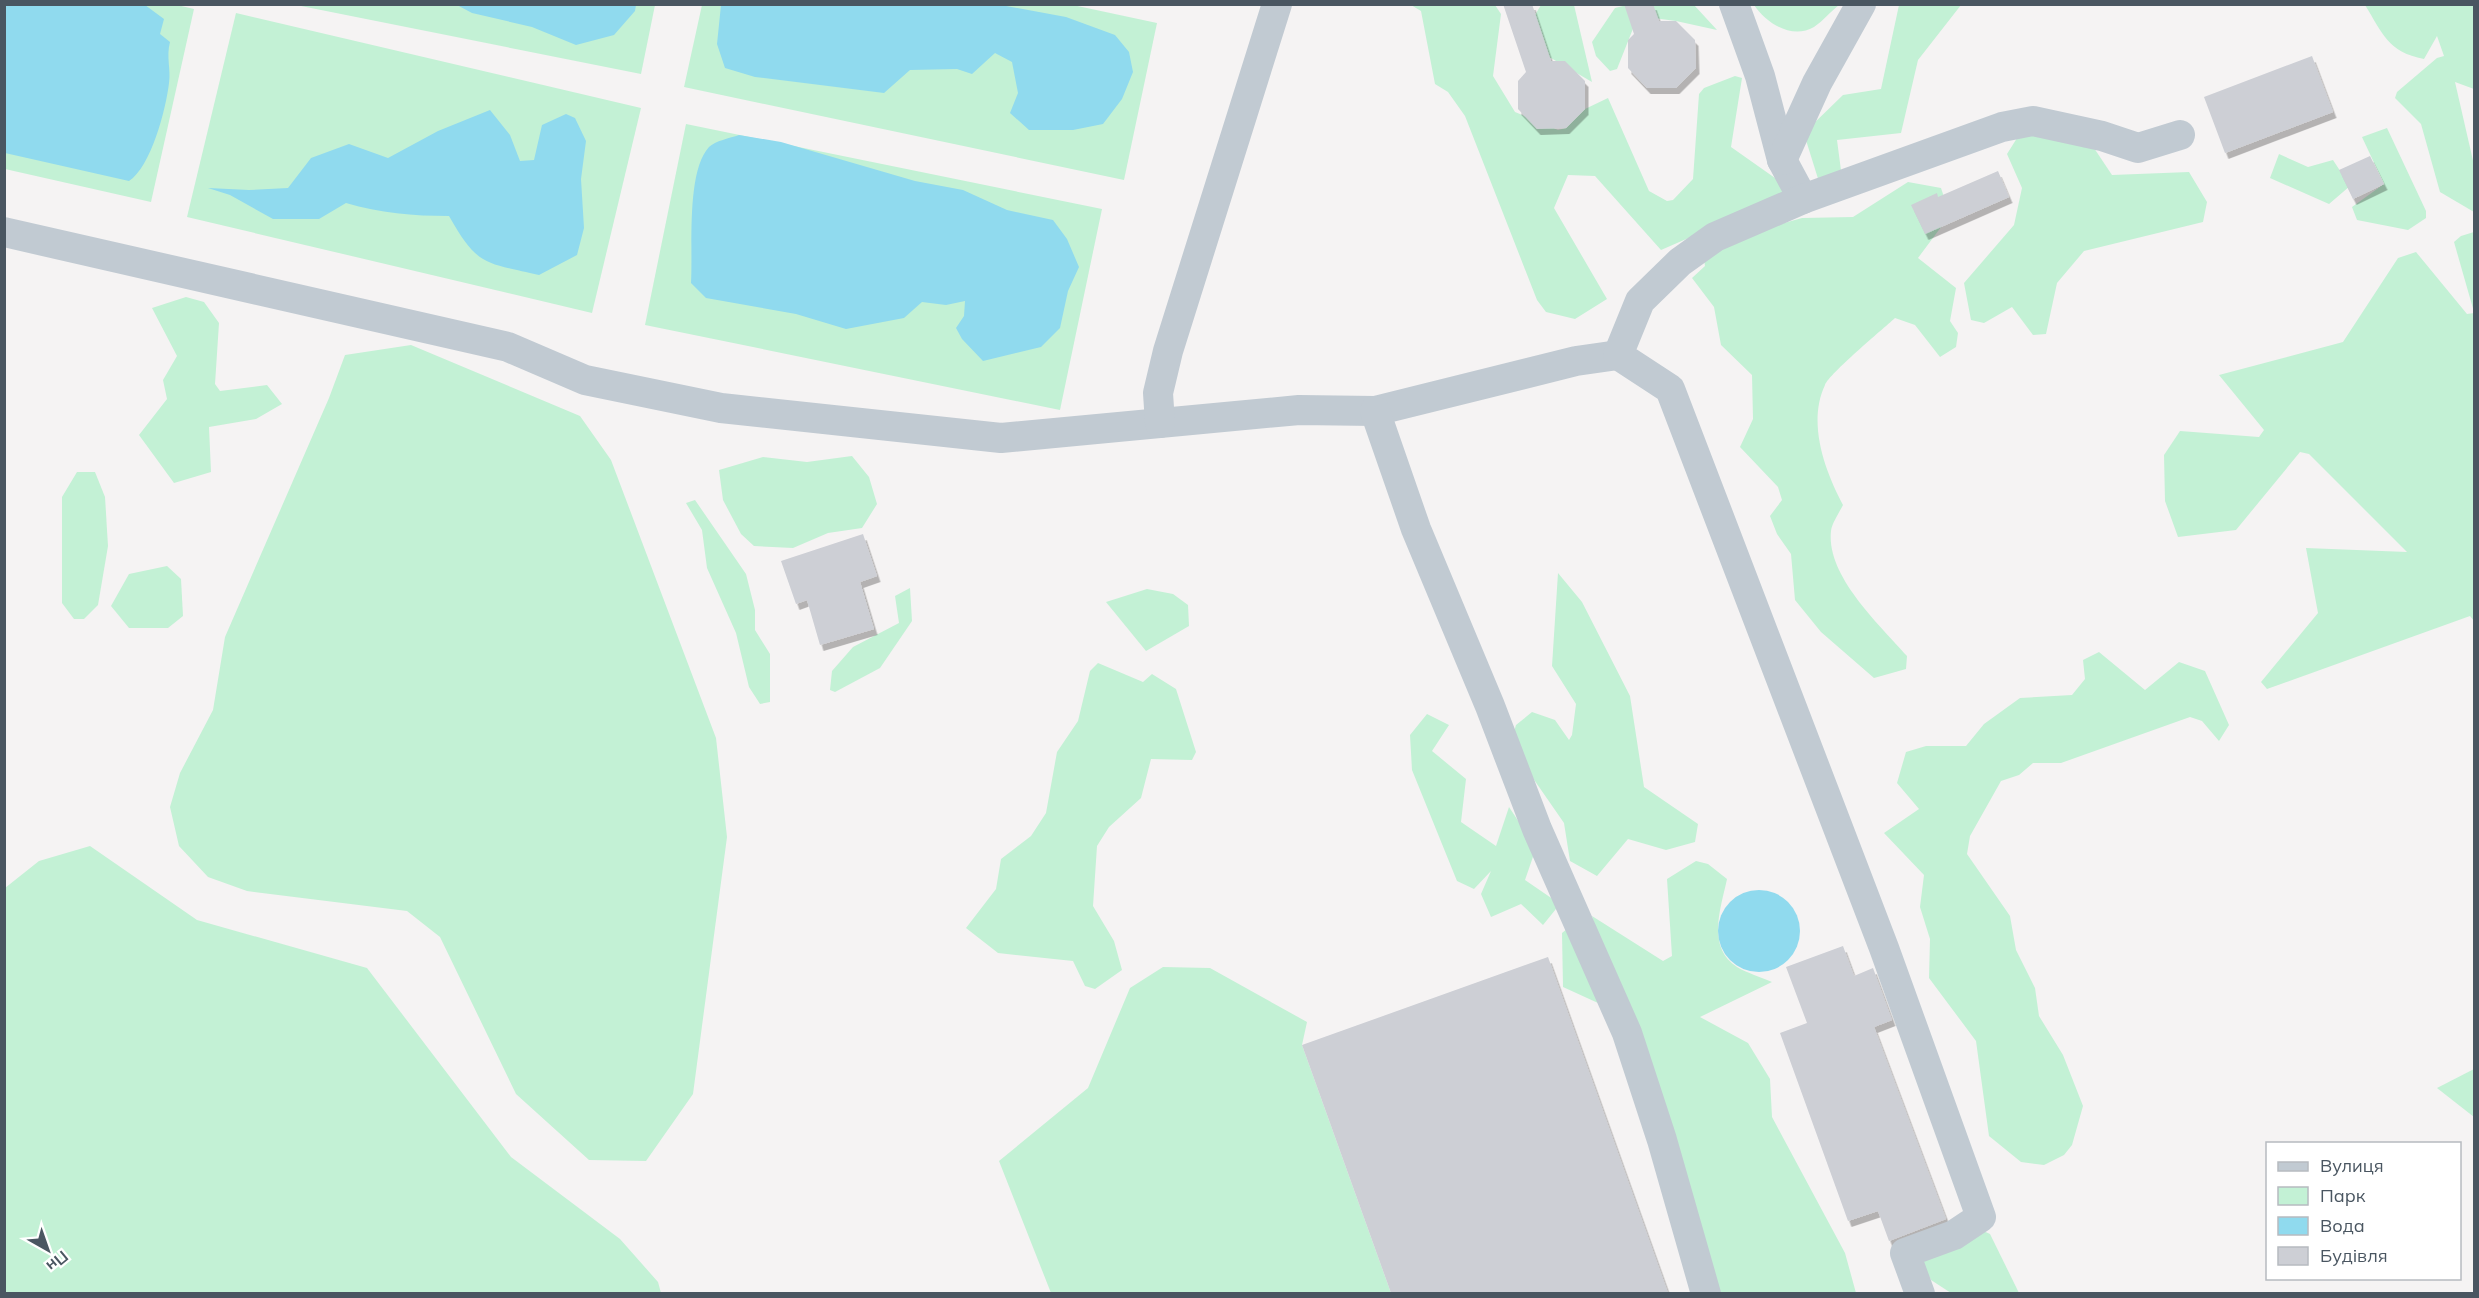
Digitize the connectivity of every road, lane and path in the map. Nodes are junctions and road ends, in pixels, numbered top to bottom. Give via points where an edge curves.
1 (1277, 4) edge
2 (1734, 4) edge
3 (1861, 4) edge
4 (2180, 135) dead end
5 (1782, 160) junction
6 (1803, 199) junction
7 (4, 231) edge
8 (1618, 355) junction
9 (1376, 411) junction
10 (1160, 423) junction
11 (1706, 1293) edge
12 (1920, 1293) edge

1 - 10 street via 1168,351 1158,393
2 - 5 street via 1760,76
3 - 5 street via 1817,83
4 - 6 street via 2138,148 2034,121 2002,127
5 - 6 street
6 - 8 street via 1715,237 1680,262 1640,301
7 - 10 street via 508,347 585,380 721,408 1001,438
8 - 9 street via 1576,361
8 - 12 street via 1670,389 1884,948 1981,1217 1954,1235 1905,1253
9 - 10 street via 1299,410
9 - 11 street via 1416,530 1538,829 1627,1033

